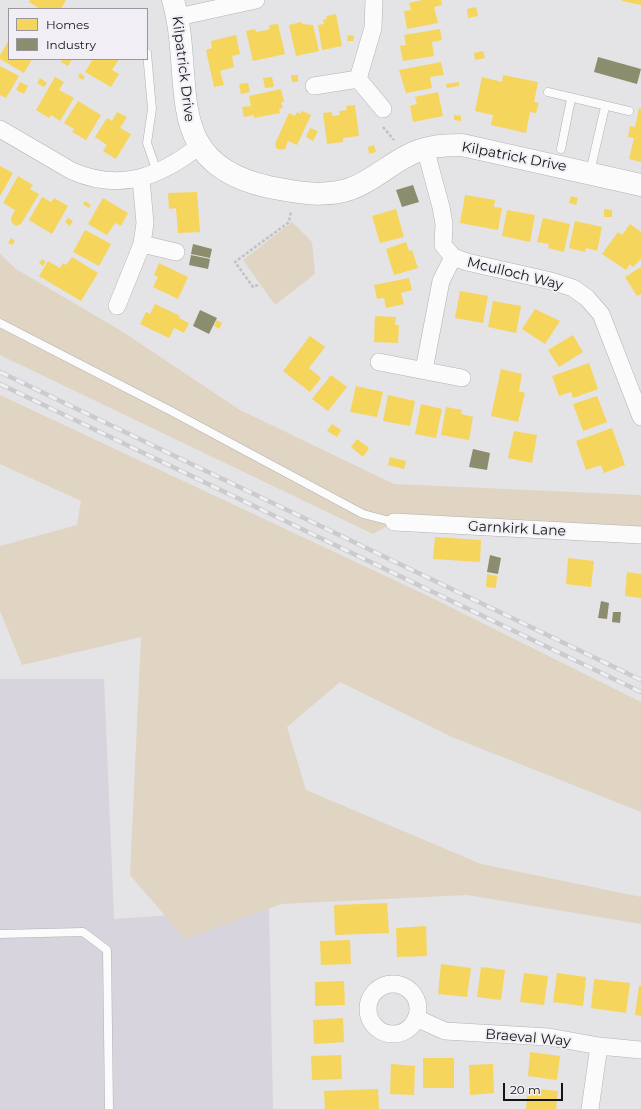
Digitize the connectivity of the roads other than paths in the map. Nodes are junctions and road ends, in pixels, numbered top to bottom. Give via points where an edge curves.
1 (256, 0) edge
2 (374, 0) edge
3 (175, 8) edge
4 (148, 60) edge
5 (358, 79) junction
6 (314, 86) dead end
7 (548, 92) dead end
8 (571, 99) junction
9 (605, 107) junction
10 (383, 109) road end
11 (629, 111) dead end
12 (0, 129) edge
13 (199, 146) junction
14 (561, 149) dead end
15 (416, 152) junction
16 (157, 172) junction
17 (590, 173) junction
18 (141, 179) junction
19 (641, 185) edge
20 (142, 244) junction
21 (176, 252) dead end
22 (453, 257) junction
23 (117, 306) dead end
24 (0, 323) edge
25 (379, 362) dead end
26 (424, 370) junction
27 (462, 378) dead end
28 (641, 417) edge
29 (394, 522) joint
30 (641, 535) edge
31 (0, 934) edge
32 (416, 1018) dead end
33 (599, 1046) junction
34 (641, 1050) edge
35 (109, 1109) edge
36 (590, 1109) edge

1 - 3 street
2 - 5 street via 373,28
3 - 13 street, Kilpatrick Drive via 187,111 190,128
4 - 16 lane via 152,109 147,143
5 - 6 street
5 - 10 street
7 - 8 lane
8 - 9 lane
8 - 14 lane
9 - 11 lane
9 - 17 lane
12 - 18 street via 85,177 103,180
13 - 15 street, Kilpatrick Drive via 231,175 294,192 325,194 350,189
13 - 16 street
15 - 17 street, Kilpatrick Drive via 440,145 462,145
15 - 22 street via 441,207 444,224 443,245
16 - 18 street
17 - 19 street, Kilpatrick Drive
18 - 20 street via 145,223
20 - 21 street
20 - 23 street
22 - 26 street via 441,281
22 - 28 street, Mculloch Way via 551,281 573,288 587,298 601,314
24 - 29 lane via 363,514
25 - 26 street
26 - 27 street
29 - 30 street, Garnkirk Lane
31 - 35 lane via 83,932 107,950
32 - 33 street, Braeval Way via 445,1031 549,1038
33 - 34 street, Braeval Way
33 - 36 street

